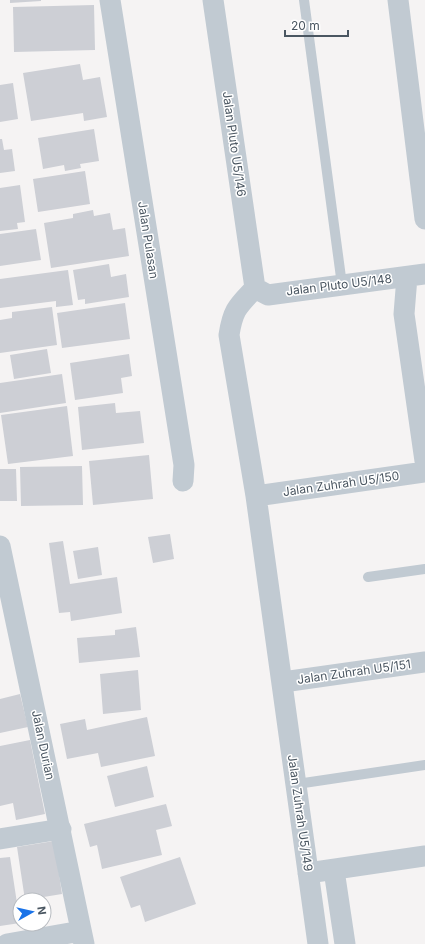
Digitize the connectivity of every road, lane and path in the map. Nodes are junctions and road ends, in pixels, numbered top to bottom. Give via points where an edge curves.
1 (110, 0) edge
2 (213, 0) edge
3 (304, 0) edge
4 (398, 0) edge
5 (425, 220) edge
6 (416, 275) edge
7 (342, 285) junction
8 (255, 288) junction
9 (419, 377) edge
10 (425, 461) edge
11 (425, 472) edge
12 (183, 481) dead end
13 (256, 496) junction
14 (0, 546) edge
15 (425, 569) edge
16 (368, 577) dead end
17 (425, 662) edge
18 (283, 682) junction
19 (425, 765) edge
20 (296, 784) junction
21 (61, 829) junction
22 (0, 839) edge
23 (425, 856) edge
24 (334, 870) junction
25 (308, 873) junction
26 (83, 937) edge
27 (6, 944) edge
28 (318, 944) edge
29 (345, 944) edge

1 - 12 street, Jalan Pulasan via 184,465
2 - 8 street, Jalan Pluto U5/146
3 - 7 lane
4 - 5 street
6 - 7 street, Jalan Pluto U5/148
6 - 9 street via 404,314
7 - 8 street, Jalan Pluto U5/148 via 268,295
8 - 13 street, Jalan Zuhrah U5/149 via 237,307 229,335
9 - 10 street
11 - 13 street, Jalan Zuhrah U5/150
13 - 18 street, Jalan Zuhrah U5/149
14 - 21 street, Jalan Durian
15 - 16 lane
17 - 18 street, Jalan Zuhrah U5/151
18 - 20 street, Jalan Zuhrah U5/149
19 - 20 lane
20 - 25 street, Jalan Zuhrah U5/149
21 - 22 street
21 - 26 street, Jalan Durian
23 - 24 street
24 - 25 street
24 - 29 street
25 - 28 street, Jalan Zuhrah U5/149
26 - 27 street

